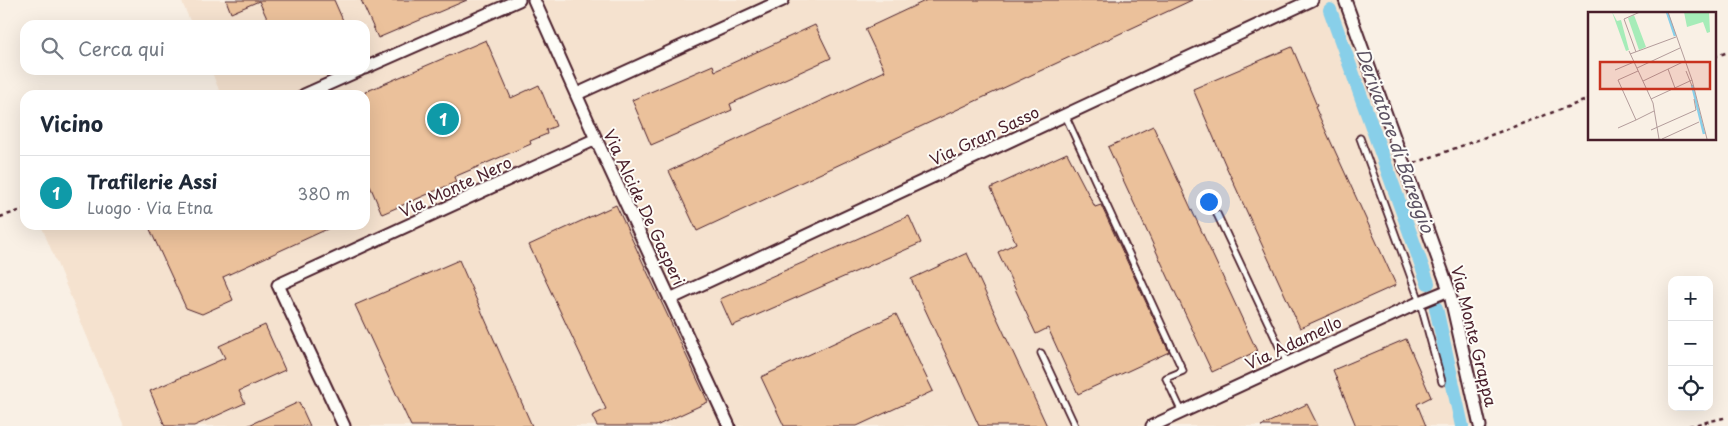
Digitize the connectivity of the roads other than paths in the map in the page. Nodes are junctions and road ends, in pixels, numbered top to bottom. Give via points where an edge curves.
1 (519, 0) edge
2 (534, 0) edge
3 (783, 0) edge
4 (1312, 0) edge
5 (1345, 0) edge
6 (370, 66) edge
7 (349, 75) edge
8 (315, 90) edge
9 (577, 94) junction
10 (1065, 115) junction
11 (1360, 138) dead end
12 (596, 139) junction
13 (1217, 214) dead end
14 (1449, 290) junction
15 (1428, 298) junction
16 (670, 299) junction
17 (1041, 353) dead end
18 (1287, 363) junction
19 (1442, 382) dead end
20 (1182, 412) junction
21 (344, 426) edge
22 (729, 426) edge
23 (1075, 426) edge
24 (1152, 426) edge
25 (1480, 426) edge

1 - 6 street
2 - 9 street, Via Alcide De Gasperi
3 - 9 street
4 - 10 street, Via Gran Sasso
5 - 14 street, Via Monte Grappa
7 - 8 street
9 - 12 street, Via Alcide De Gasperi
10 - 16 street, Via Gran Sasso
10 - 20 lane via 1183,371 1166,378
11 - 15 lane
12 - 16 street, Via Alcide De Gasperi
12 - 21 street, Via Monte Nero via 278,285
13 - 18 lane
14 - 15 street, Via Adamello
14 - 25 street, Via Monte Grappa
15 - 18 street, Via Adamello
15 - 19 lane
16 - 22 street, Via Alcide De Gasperi
17 - 23 lane
18 - 20 street, Via Adamello
20 - 24 street, Via Adamello

